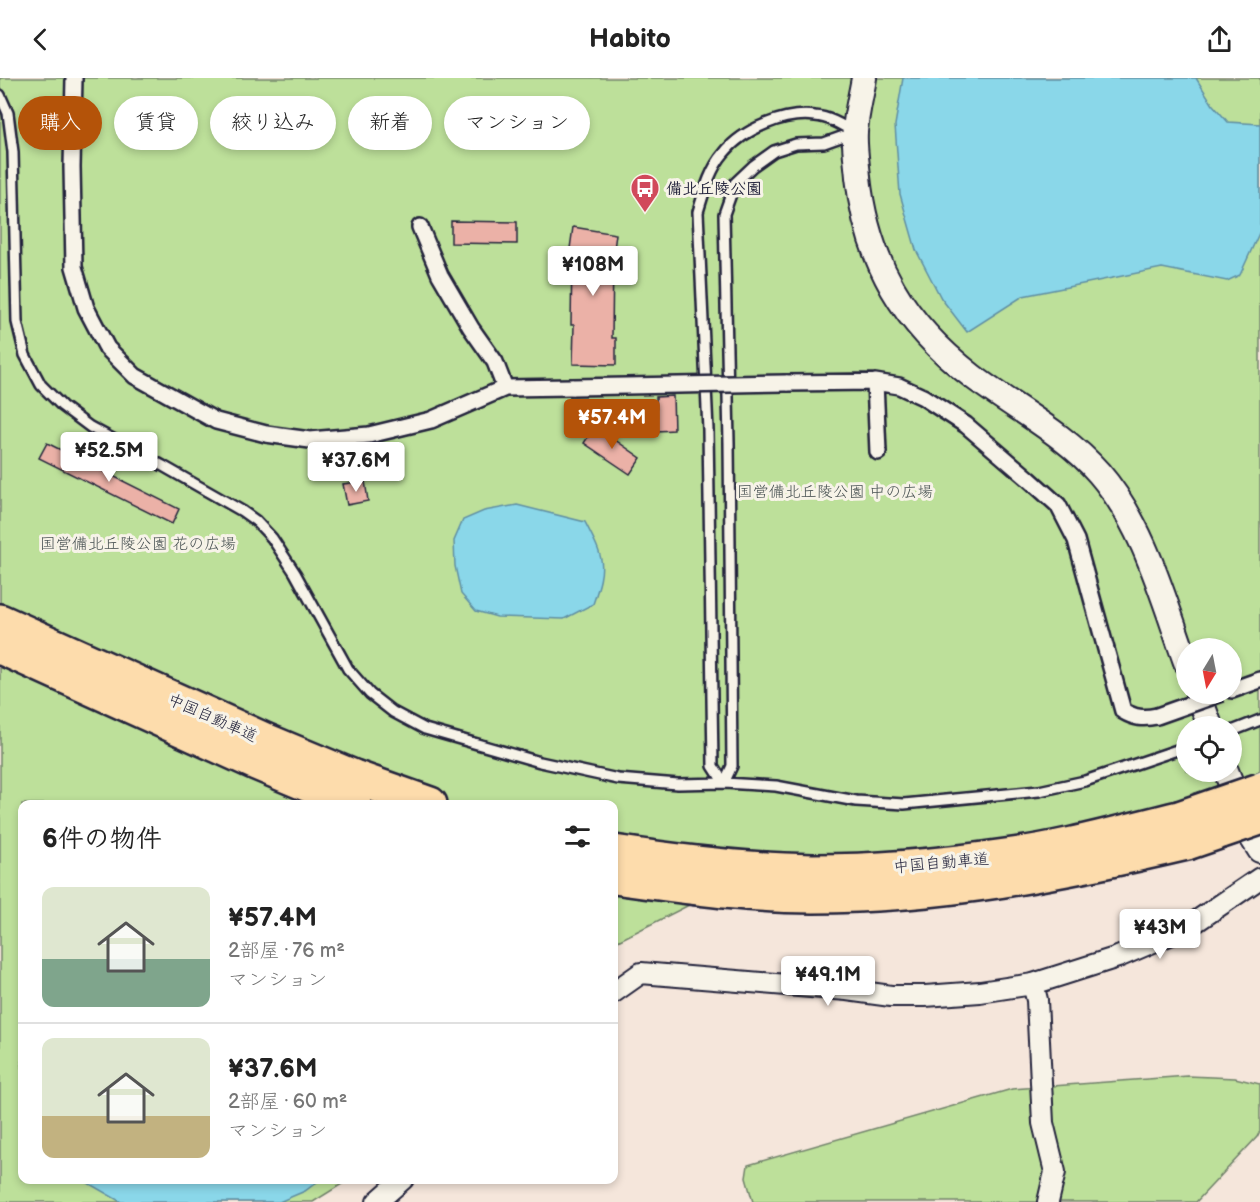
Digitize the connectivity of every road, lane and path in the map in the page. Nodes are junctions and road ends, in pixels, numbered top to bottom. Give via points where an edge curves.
1 (74, 78) edge
2 (864, 78) edge
3 (0, 95) edge
4 (855, 132) junction
5 (420, 227) dead end
6 (875, 382) junction
7 (505, 388) junction
8 (878, 452) dead end
9 (0, 621) edge
10 (1177, 638) edge
11 (0, 647) edge
12 (1260, 680) edge
13 (1242, 686) edge
14 (1191, 704) edge
15 (1260, 720) edge
16 (1242, 727) edge
17 (1176, 751) edge
18 (1230, 782) edge
19 (724, 783) junction
20 (1260, 790) edge
21 (344, 800) edge
22 (419, 800) edge
23 (1260, 818) edge
24 (1183, 830) junction
25 (1260, 850) edge
26 (618, 853) edge
27 (618, 878) edge
28 (1260, 878) edge
29 (1034, 984) junction
30 (618, 989) edge
31 (397, 1184) edge
32 (377, 1202) edge
33 (1048, 1202) edge

1 - 7 street via 74,267 86,308 107,348 135,376 216,421 310,440 369,435 431,420
2 - 4 street
3 - 19 lane via 8,113 12,152 16,322 25,356 41,385 62,406 90,427 256,521 295,573 348,669 393,712 425,729 540,762 618,779
4 - 10 street via 861,201 868,235 884,274 912,317 948,357 1072,446 1099,473 1120,502 1143,546
4 - 19 lane via 824,143 796,144 774,151 735,183 724,214 732,766
4 - 19 lane via 816,116 787,117 754,128 724,152 705,186 698,212 708,430 713,766
5 - 7 street via 440,275 495,362
6 - 7 street, bridge
6 - 8 street
6 - 14 street, bridge via 899,386 966,425 1058,506 1076,540 1123,711 1145,718
9 - 22 highway, 中国自動車道 via 265,740
11 - 21 highway, 中国自動車道
12 - 13 street
15 - 16 lane
17 - 19 lane via 1085,781 1040,791 903,804 856,801 776,786
18 - 25 street
20 - 24 highway, 中国自動車道, bridge
23 - 24 highway, 中国自動車道, bridge
24 - 26 highway, 中国自動車道 via 1091,840 1006,856 814,871 712,865
24 - 27 highway, 中国自動車道 via 1094,865 1007,881 912,892 812,896 707,890
28 - 29 street via 1188,927 1118,957
29 - 30 street via 980,992 891,996 641,972
29 - 33 street via 1043,1124 1055,1172
31 - 32 street

